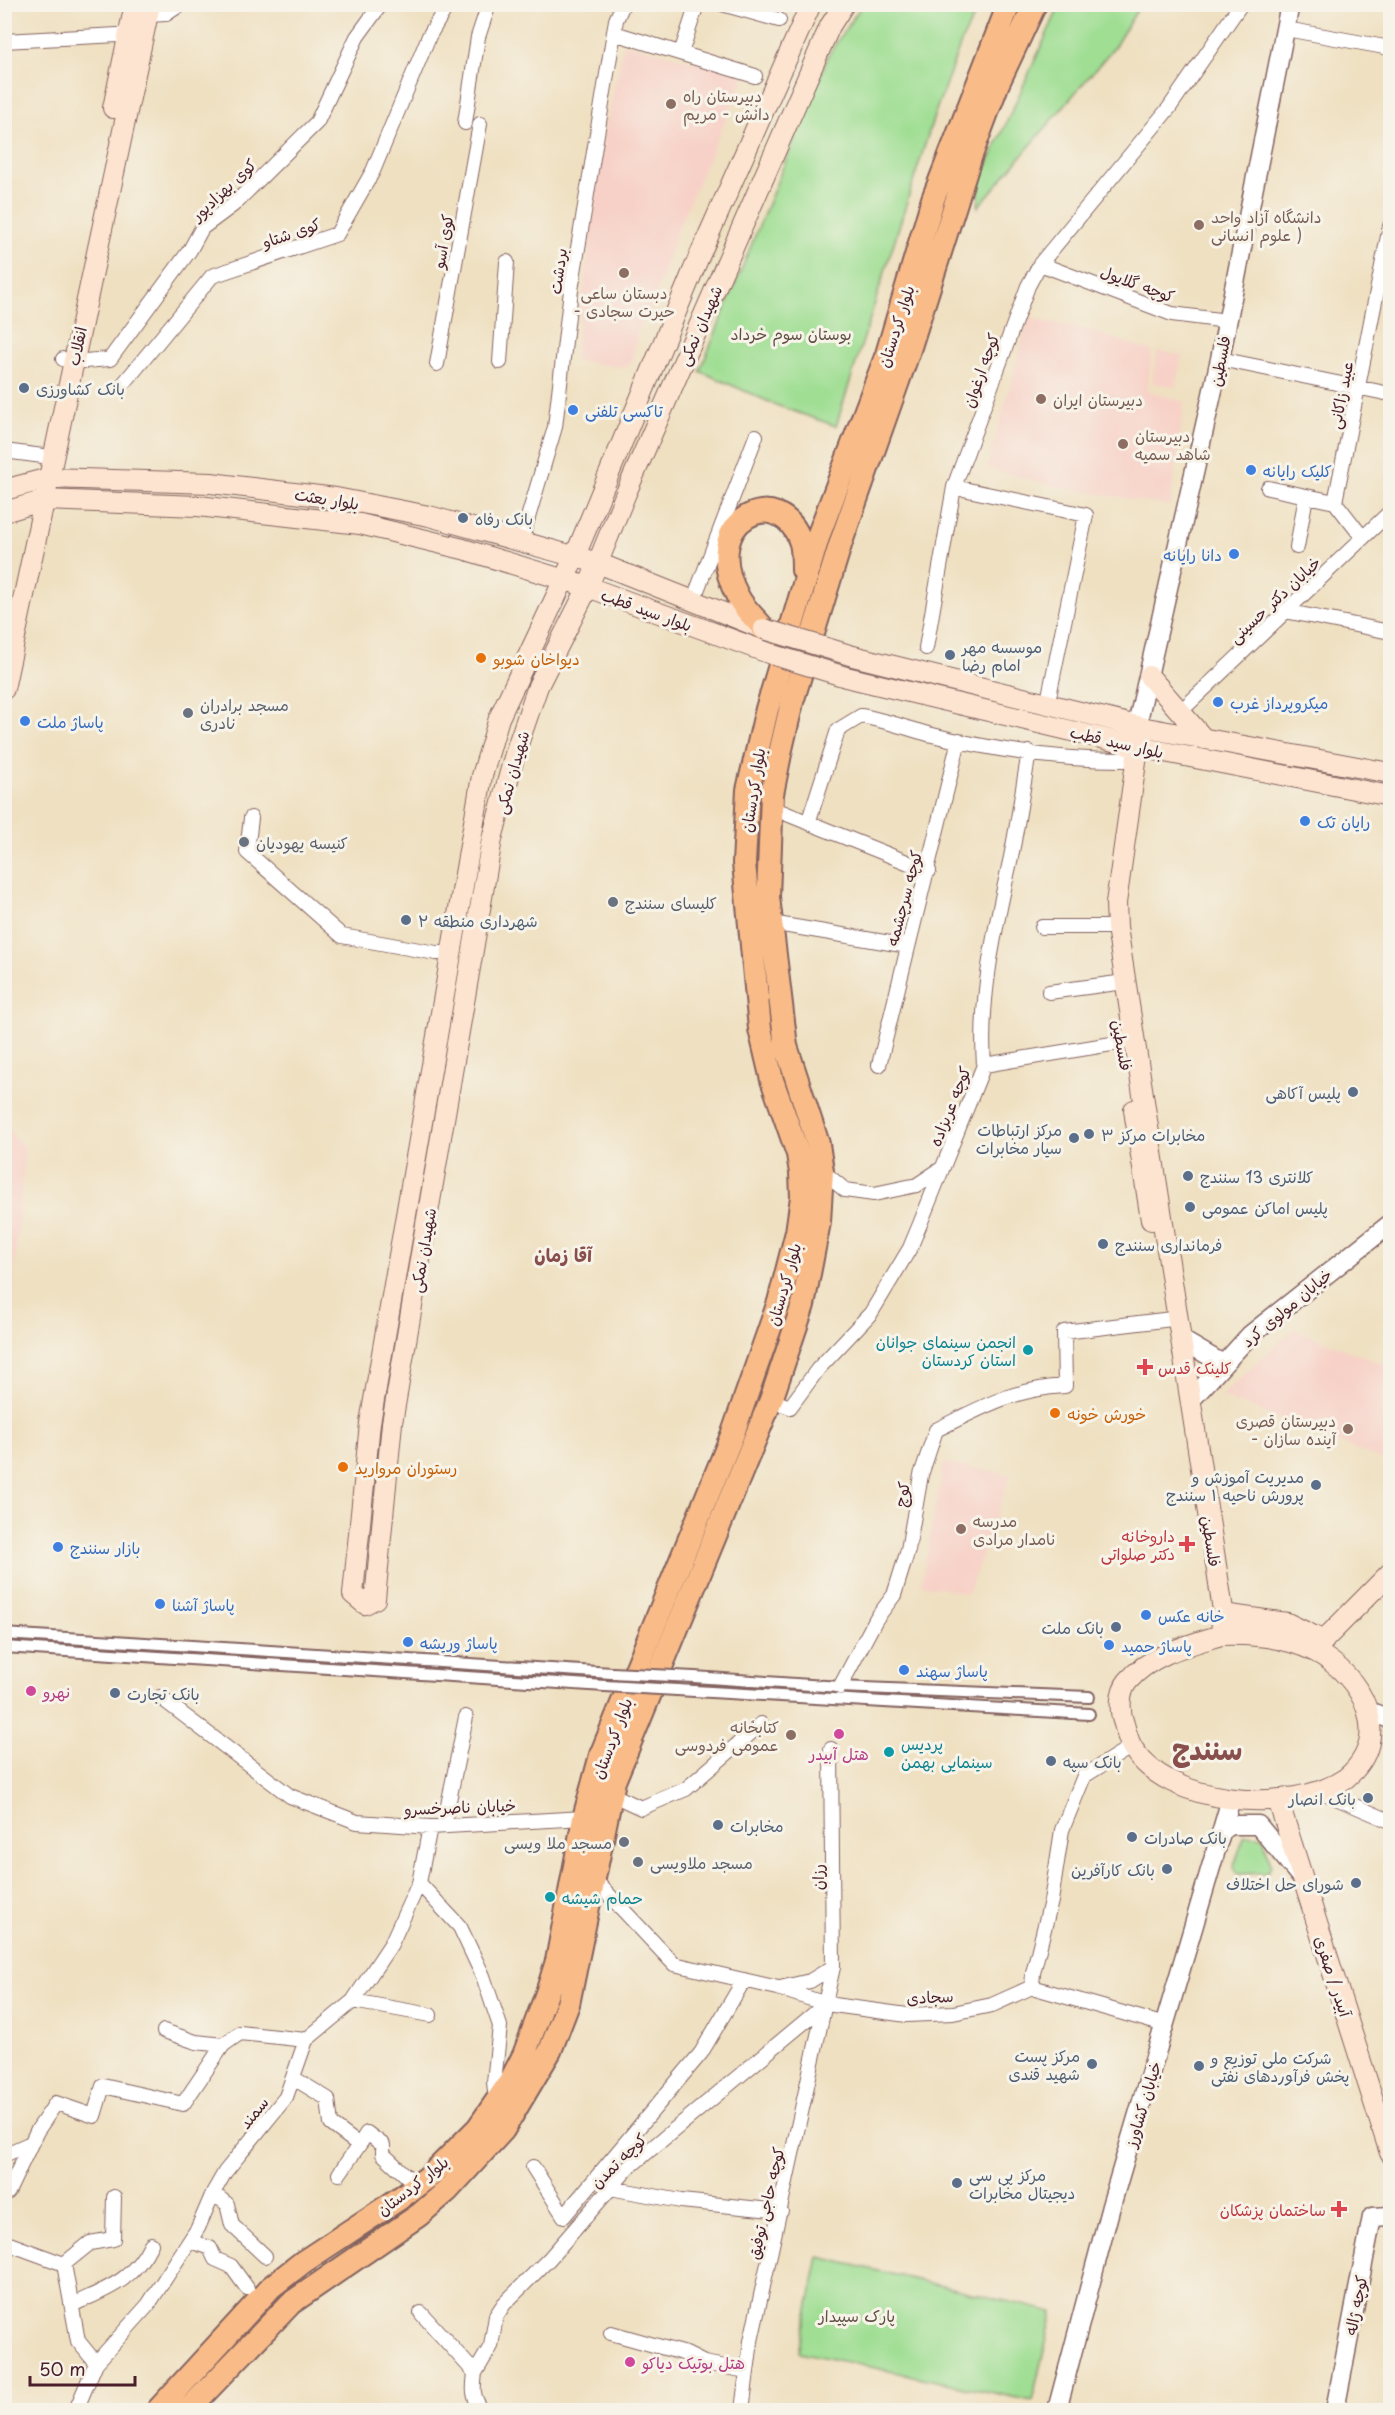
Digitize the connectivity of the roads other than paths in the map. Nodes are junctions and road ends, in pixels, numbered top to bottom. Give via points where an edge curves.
1 (181, 4) edge
2 (381, 4) edge
3 (448, 4) edge
4 (489, 4) edge
5 (623, 4) edge
6 (697, 4) edge
7 (722, 4) edge
8 (812, 4) edge
9 (844, 4) edge
10 (1009, 4) edge
11 (1035, 4) edge
12 (1241, 4) edge
13 (1290, 4) edge
14 (144, 8) edge
15 (779, 20) dead end
16 (1286, 29) junction
17 (614, 33) junction
18 (135, 34) junction
19 (4, 41) edge
20 (1390, 48) edge
21 (681, 53) junction
22 (755, 76) dead end
23 (465, 123) dead end
24 (480, 124) dead end
25 (1390, 226) edge
26 (507, 262) dead end
27 (1040, 264) junction
28 (1227, 321) junction
29 (662, 347) junction
30 (685, 356) junction
31 (1220, 359) junction
32 (68, 361) junction
33 (500, 362) dead end
34 (437, 364) dead end
35 (125, 382) dead end
36 (1358, 387) junction
37 (1390, 394) edge
38 (756, 436) dead end
39 (4, 451) edge
40 (43, 456) junction
41 (44, 479) junction
42 (954, 487) junction
43 (1268, 488) dead end
44 (4, 490) edge
45 (1306, 496) junction
46 (39, 502) junction
47 (1335, 502) junction
48 (4, 512) edge
49 (1390, 512) edge
50 (1363, 538) junction
51 (521, 541) junction
52 (1297, 547) dead end
53 (575, 556) junction
54 (598, 563) junction
55 (564, 580) junction
56 (804, 583) junction
57 (588, 587) junction
58 (693, 601) junction
59 (1285, 611) junction
60 (764, 629) junction
61 (1390, 632) edge
62 (4, 635) edge
63 (926, 648) dead end
64 (781, 650) junction
65 (807, 654) junction
66 (1149, 676) junction
67 (4, 689) edge
68 (1047, 706) junction
69 (1181, 711) junction
70 (1134, 737) junction
71 (1204, 739) junction
72 (959, 740) junction
73 (1029, 752) junction
74 (1390, 773) edge
75 (1390, 796) edge
76 (772, 808) junction
77 (251, 818) dead end
78 (809, 820) junction
79 (929, 870) junction
80 (771, 922) junction
81 (1042, 927) dead end
82 (1111, 927) junction
83 (908, 946) junction
84 (451, 953) junction
85 (474, 954) junction
86 (1119, 983) junction
87 (1049, 992) dead end
88 (1129, 1041) junction
89 (879, 1065) dead end
90 (984, 1065) junction
91 (941, 1169) junction
92 (822, 1171) junction
93 (1390, 1224) edge
94 (1174, 1320) junction
95 (1182, 1340) junction
96 (1223, 1364) junction
97 (771, 1400) junction
98 (1191, 1400) junction
99 (370, 1423) junction
100 (392, 1423) junction
101 (1390, 1573) edge
102 (1223, 1614) junction
103 (4, 1634) edge
104 (1221, 1635) junction
105 (1319, 1646) junction
106 (4, 1647) edge
107 (840, 1687) junction
108 (160, 1697) dead end
109 (1089, 1697) dead end
110 (1089, 1714) dead end
111 (466, 1717) dead end
112 (1382, 1722) edge
113 (761, 1724) dead end
114 (1132, 1746) junction
115 (831, 1749) dead end
116 (1322, 1792) junction
117 (611, 1794) junction
118 (1231, 1799) junction
119 (1278, 1800) junction
120 (584, 1818) junction
121 (1390, 1821) edge
122 (444, 1825) junction
123 (430, 1827) junction
124 (1222, 1830) junction
125 (593, 1878) junction
126 (1303, 1880) junction
127 (418, 1882) junction
128 (833, 1967) junction
129 (744, 1980) junction
130 (778, 1988) junction
131 (1032, 1988) junction
132 (353, 2001) junction
133 (826, 2004) junction
134 (430, 2015) dead end
135 (1165, 2025) junction
136 (164, 2031) dead end
137 (306, 2040) junction
138 (223, 2045) junction
139 (295, 2079) junction
140 (496, 2100) junction
141 (363, 2139) junction
142 (32, 2142) junction
143 (1390, 2153) edge
144 (4, 2155) edge
145 (533, 2167) dead end
146 (339, 2174) dead end
147 (416, 2186) junction
148 (610, 2188) junction
149 (4, 2192) edge
150 (213, 2193) junction
151 (114, 2197) dead end
152 (781, 2211) junction
153 (1390, 2216) edge
154 (190, 2241) junction
155 (4, 2242) edge
156 (152, 2244) dead end
157 (265, 2256) dead end
158 (64, 2264) junction
159 (247, 2288) dead end
160 (72, 2305) junction
161 (422, 2313) dead end
162 (611, 2333) dead end
163 (96, 2362) junction
164 (747, 2371) junction
165 (475, 2373) junction
166 (76, 2410) edge
167 (158, 2410) edge
168 (188, 2410) edge
169 (482, 2410) edge
170 (742, 2410) edge
171 (1057, 2410) edge
172 (1335, 2410) edge

1 - 14 street via 166,14
2 - 32 street, کوی بهزادپور via 357,37 317,122 232,205 202,228 110,359
3 - 35 street, کوی شتاو via 429,36 373,171 336,234 212,276
4 - 23 street via 478,37
5 - 17 street, بردشت
6 - 21 street
7 - 15 street
8 - 29 main road, شهیدان نمکی
9 - 30 main road, شهیدان نمکی via 830,26
10 - 56 main road, بلوار کردستان via 936,189 887,354
11 - 65 main road, بلوار کردستان via 977,138
12 - 27 street, کوچه ارغوان via 1169,108
13 - 16 street, فلسطین
14 - 18 main road, انقلاب
16 - 20 street
16 - 28 street, فلسطین
17 - 21 street
17 - 51 street, بردشت via 572,279 555,428
18 - 19 street
18 - 32 main road, انقلاب
21 - 22 street
24 - 34 street, کوی آسو
25 - 36 street, عبید زاکانی
26 - 33 street
27 - 28 street, کوچه گلایول via 1172,314
27 - 42 street, کوچه ارغوان via 1028,285
28 - 31 street, فلسطین
29 - 30 main road
29 - 53 main road, شهیدان نمکی
30 - 54 main road, شهیدان نمکی
31 - 36 street
31 - 66 street, فلسطین
32 - 40 main road, انقلاب
32 - 41 main road, انقلاب
36 - 37 street
36 - 47 street, عبید زاکانی
38 - 58 street
39 - 40 street
40 - 41 main road, انقلاب
41 - 44 main road, بلوار بعثت
41 - 46 main road, انقلاب
41 - 51 main road, بلوار بعثت via 211,483 336,498 429,516
42 - 63 street, کوچه ارغوان
42 - 68 street via 1086,515
43 - 45 street
45 - 47 street
45 - 52 street
46 - 48 main road, بلوار بعثت
46 - 55 main road, بلوار بعثت via 198,506 360,524 463,549
46 - 62 main road, انقلاب
46 - 67 main road, انقلاب
47 - 50 street
49 - 50 street, خیابان دکتر حسینی
50 - 59 street, خیابان دکتر حسینی
51 - 53 main road, بلوار بعثت
53 - 54 main road, بلوار بعثت
53 - 55 main road, شهیدان نمکی
54 - 57 main road, شهیدان نمکی
54 - 58 main road, بلوار سید قطب
55 - 57 main road, بلوار بعثت
55 - 84 main road, شهیدان نمکی via 499,718 482,776
56 - 60 main road via 801,543 792,524 778,514 761,512 745,517 733,528 727,542 729,577 739,599
56 - 64 main road, بلوار کردستان
57 - 64 main road, بلوار سید قطب
57 - 85 main road, شهیدان نمکی via 538,686 523,726 492,839
58 - 60 main road, بلوار سید قطب
59 - 61 street
59 - 69 street, خیابان دکتر حسینی
60 - 68 main road, بلوار سید قطب, bridge
64 - 65 main road
64 - 70 main road, بلوار سید قطب, bridge via 846,677
64 - 120 main road, بلوار کردستان via 748,790 744,863 760,1029 801,1173 797,1232 757,1368 602,1755
65 - 76 main road, بلوار کردستان via 781,749
66 - 69 main road
66 - 70 street, فلسطین
68 - 70 main road, بلوار سید قطب
69 - 71 main road
70 - 71 main road, بلوار سید قطب
70 - 73 street
70 - 75 main road, بلوار سید قطب
70 - 82 main road, فلسطین
71 - 74 main road, بلوار سید قطب
72 - 73 street
72 - 78 street via 861,716 838,730
72 - 79 street, کوچه سرچشمه
73 - 90 street, کوچه عربزاده via 994,928 982,1039
76 - 78 street
76 - 80 main road, بلوار کردستان via 768,857
77 - 84 street via 247,852 342,936
78 - 79 street
79 - 83 street, کوچه سرچشمه
80 - 83 street
80 - 92 main road, بلوار کردستان via 786,1046 818,1144
81 - 82 street
82 - 86 main road, فلسطین
83 - 89 street, کوچه سرچشمه
84 - 85 main road
84 - 99 main road, شهیدان نمکی
85 - 100 main road, شهیدان نمکی
86 - 87 street
86 - 88 main road, فلسطین
88 - 90 street
88 - 94 main road, فلسطین
90 - 91 street, کوچه عربزاده
91 - 92 street via 917,1185 874,1194 845,1190
91 - 97 street, کوچه عربزاده via 910,1248 871,1313 818,1368 790,1407
92 - 97 main road, بلوار کردستان via 819,1222 803,1305
93 - 96 street, خیابان مولوی کرد via 1250,1335
94 - 95 main road, فلسطین
94 - 107 street, کوچ via 1064,1332 1065,1386 1002,1397 936,1430 921,1475 908,1550 894,1595 876,1619
95 - 96 street
95 - 98 main road, فلسطین
96 - 98 street, خیابان مولوی کرد
97 - 117 main road, بلوار کردستان via 640,1714
98 - 102 main road, فلسطین
99 - 100 main road
99 - 100 main road, شهیدان نمکی via 353,1594 365,1604 375,1599
101 - 105 main road
102 - 104 main road, فلسطین
102 - 105 main road via 1287,1623
103 - 107 street, bridge
104 - 105 main road
104 - 114 main road via 1155,1659 1127,1682 1120,1716
105 - 112 main road via 1354,1680
106 - 110 street, bridge
107 - 109 street
108 - 123 street, خیابان ناصرخسرو via 290,1796 357,1822
111 - 122 street
112 - 116 main road via 1356,1771
113 - 117 street via 686,1789 641,1808
114 - 118 main road via 1144,1761 1181,1785
114 - 131 street via 1084,1776 1079,1787 1062,1830
115 - 128 street, رزان
116 - 119 main road
116 - 121 street
117 - 125 main road, بلوار کردستان
118 - 119 main road
118 - 124 street, خیابان کشاورز
119 - 126 main road, آبیدر / صفری
120 - 122 street, خیابان ناصرخسرو
120 - 140 main road, بلوار کردستان via 557,1961 524,2055
122 - 123 street, خیابان ناصرخسرو
123 - 127 street
124 - 126 street via 1230,1825 1258,1825
124 - 135 street, خیابان کشاورز
125 - 129 street, سجادی via 674,1964
125 - 168 main road, بلوار کردستان via 567,2004 550,2051 504,2130 419,2215 291,2303
126 - 143 main road, آبیدر / صفری
127 - 132 street via 391,1944
127 - 140 street via 460,1927 483,1976 500,2026
128 - 130 street via 810,1981
128 - 133 street, رزان
129 - 130 street, سجادی
129 - 145 street, کوچه تمدن via 701,2053 564,2216
130 - 133 street, سجادی
131 - 133 street, سجادی via 993,2004 953,2013 907,2015
131 - 135 street
132 - 134 street
132 - 137 street
133 - 148 street, کوچه تمدن via 628,2168
133 - 152 street, کوچه حاجی توفیق
135 - 171 street, خیابان کشاورز via 1111,2206
136 - 138 street via 196,2042
137 - 138 street via 240,2033
137 - 139 street, سمند
138 - 142 street via 183,2104 103,2086 94,2116 56,2103
139 - 141 street via 328,2098 331,2124
139 - 150 street, سمند via 286,2097 225,2172
140 - 147 main road, بلوار کردستان via 478,2128
141 - 146 street
141 - 147 street via 383,2145 383,2154
142 - 144 street
142 - 149 street via 8,2192
147 - 167 main road, بلوار کردستان via 278,2281
148 - 152 street via 681,2201
148 - 165 street, کوچه تمدن via 504,2304 496,2316 491,2346
150 - 154 street, سمند
150 - 157 street via 227,2204 232,2225
151 - 158 street via 113,2239 90,2242
152 - 164 street, کوچه حاجی توفیق
153 - 172 street, کوچه ژاله via 1372,2217
154 - 159 street via 210,2248 215,2259 231,2266
154 - 163 street, سمند via 148,2305
155 - 158 street
156 - 160 street via 129,2277
158 - 160 street
160 - 163 street via 78,2341
161 - 165 street
162 - 164 street via 686,2354 704,2363
163 - 166 street, سمند
164 - 170 street, کوچه حاجی توفیق
165 - 169 street via 472,2391

